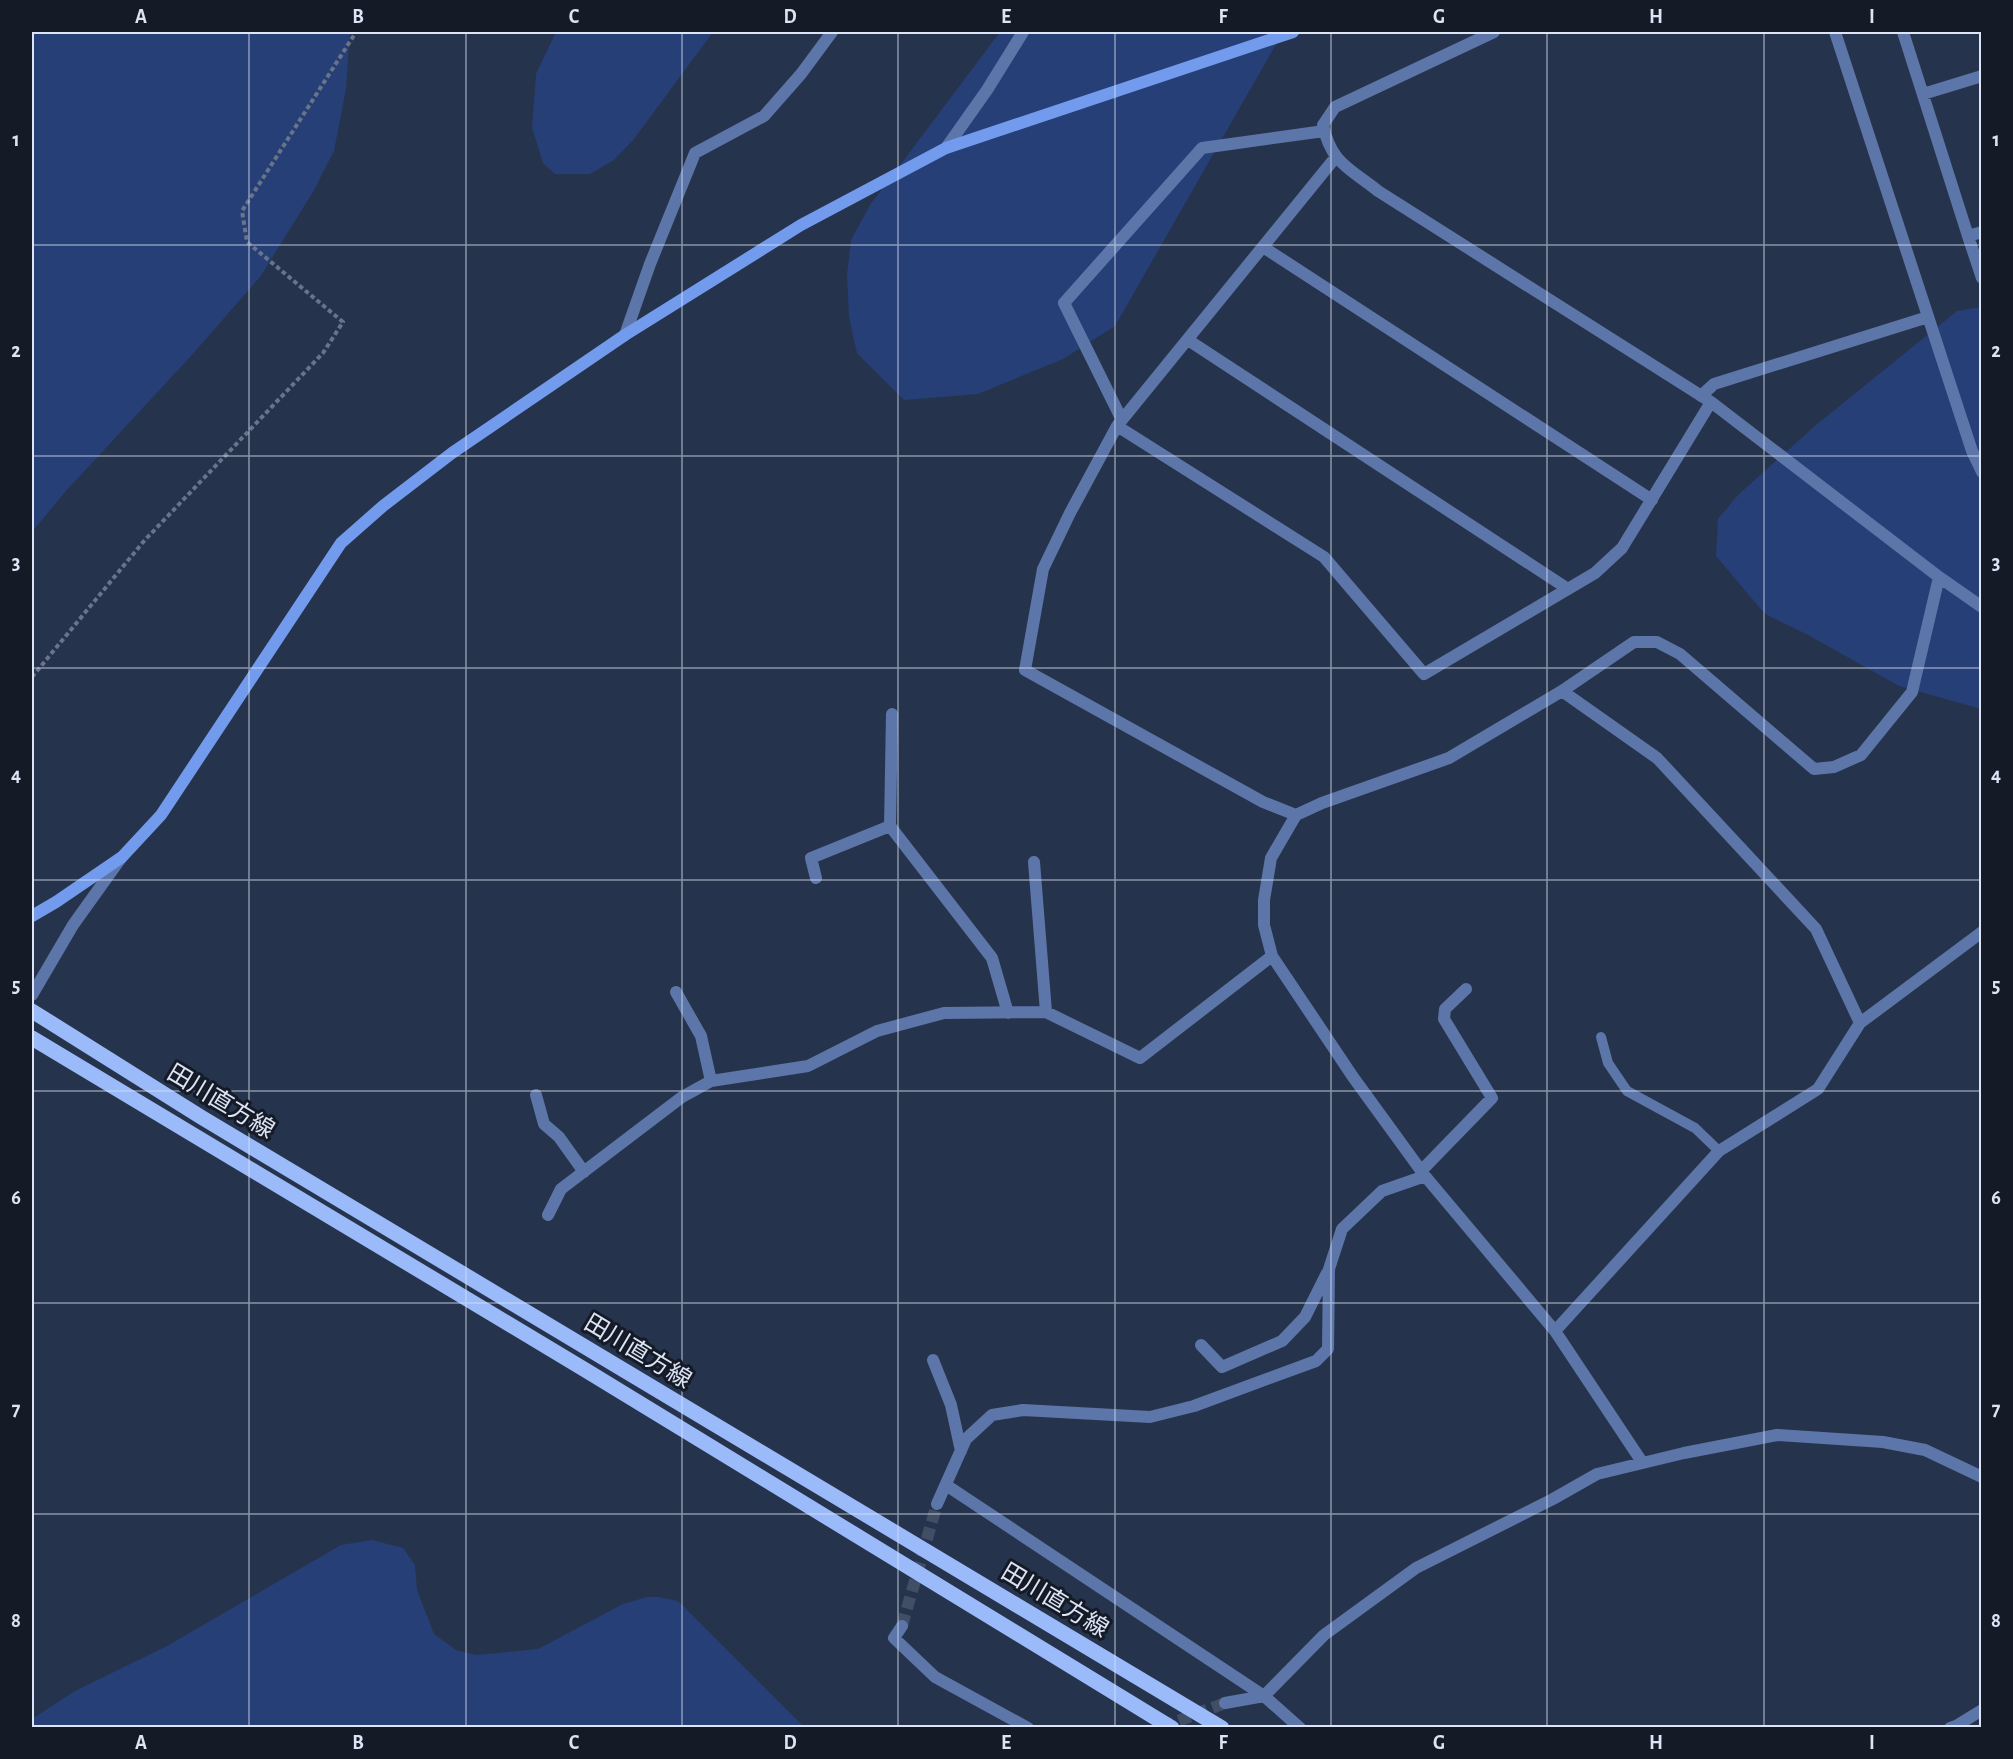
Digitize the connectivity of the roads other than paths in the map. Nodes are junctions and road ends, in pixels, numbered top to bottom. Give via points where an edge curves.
1 (832, 32) edge
2 (1023, 32) edge
3 (1293, 32) edge
4 (1494, 32) edge
5 (1834, 32) edge
6 (1903, 32) edge
7 (1982, 76) edge
8 (1923, 94) junction
9 (1324, 131) junction
10 (946, 148) junction
11 (1335, 158) junction
12 (1982, 232) edge
13 (1968, 236) junction
14 (1263, 247) junction
15 (1982, 278) edge
16 (1928, 317) junction
17 (625, 335) junction
18 (1188, 340) junction
19 (1706, 399) junction
20 (1120, 423) junction
21 (1982, 472) edge
22 (1652, 500) junction
23 (1939, 578) junction
24 (1568, 589) junction
25 (1982, 607) edge
26 (1562, 691) junction
27 (892, 714) dead end
28 (1296, 815) junction
29 (890, 826) junction
30 (122, 857) junction
31 (1034, 862) dead end
32 (816, 878) dead end
33 (32, 916) edge
34 (1982, 932) edge
35 (1272, 956) junction
36 (1466, 989) dead end
37 (676, 992) dead end
38 (32, 995) edge
39 (32, 1011) edge
40 (1046, 1012) junction
41 (1008, 1013) junction
42 (1860, 1023) junction
43 (1601, 1037) dead end
44 (32, 1038) edge
45 (711, 1081) junction
46 (536, 1095) dead end
47 (1719, 1150) junction
48 (584, 1172) junction
49 (1423, 1173) junction
50 (548, 1215) dead end
51 (1329, 1269) junction
52 (1555, 1332) junction
53 (1201, 1345) dead end
54 (933, 1360) dead end
55 (961, 1451) junction
56 (1642, 1462) junction
57 (1982, 1477) edge
58 (946, 1485) junction
59 (937, 1504) tunnel mouth
60 (902, 1626) tunnel mouth
61 (1264, 1695) junction
62 (1225, 1703) tunnel mouth
63 (1982, 1710) edge
64 (1028, 1728) edge
65 (1172, 1728) edge
66 (1222, 1728) edge
67 (1300, 1728) edge
68 (1950, 1728) edge

1 - 17 street via 764,116 696,153
2 - 10 street
3 - 10 street
4 - 9 street via 1335,107 1323,125
5 - 16 street
6 - 8 street
7 - 8 street
8 - 13 street
9 - 11 street
9 - 20 street via 1202,148 1064,303
10 - 17 street via 801,225
11 - 14 street
11 - 19 street via 1378,191
12 - 13 street
13 - 15 street
14 - 18 street
14 - 22 street
16 - 19 street via 1714,384
16 - 21 street
17 - 30 street via 452,453 341,543 161,815
18 - 20 street
18 - 24 street
19 - 22 street
19 - 23 street
20 - 24 street via 1324,557 1424,674
20 - 28 street via 1043,569 1025,670 1263,802
22 - 24 street via 1622,548 1595,573
23 - 25 street
23 - 26 street via 1912,692 1861,755 1833,767 1814,769 1680,654 1657,642 1634,642
26 - 28 street via 1449,758
26 - 42 street via 1657,758 1816,929
27 - 29 street
28 - 35 street via 1271,858 1264,925
29 - 32 street via 811,858
29 - 41 street via 992,958
30 - 33 street
30 - 38 street via 73,925
31 - 40 street
34 - 42 street
35 - 40 street via 1140,1058
35 - 49 street
36 - 49 street via 1444,1009 1444,1019 1492,1098
37 - 45 street via 701,1036
39 - 66 main road, 田川直方線
40 - 41 street
41 - 45 street via 944,1013 878,1031 808,1066
42 - 47 street via 1818,1089
43 - 47 lane via 1608,1063 1627,1091 1695,1128
44 - 65 main road, 田川直方線
45 - 48 street via 682,1097
46 - 48 street via 544,1125 559,1137
47 - 52 street
48 - 50 street via 561,1189
49 - 51 street via 1382,1191 1342,1229
49 - 52 street
51 - 53 street via 1305,1317 1282,1341 1222,1367
51 - 55 street via 1328,1349 1316,1361 1194,1406 1150,1417 1023,1410 993,1415 966,1439
52 - 56 street
54 - 55 street via 951,1405
55 - 58 street
56 - 57 street via 1777,1435 1883,1442 1925,1450
56 - 61 street via 1597,1474 1416,1568 1324,1635
58 - 59 street
58 - 61 street
60 - 64 street via 894,1638 935,1677
61 - 62 street
61 - 67 street
63 - 68 street

